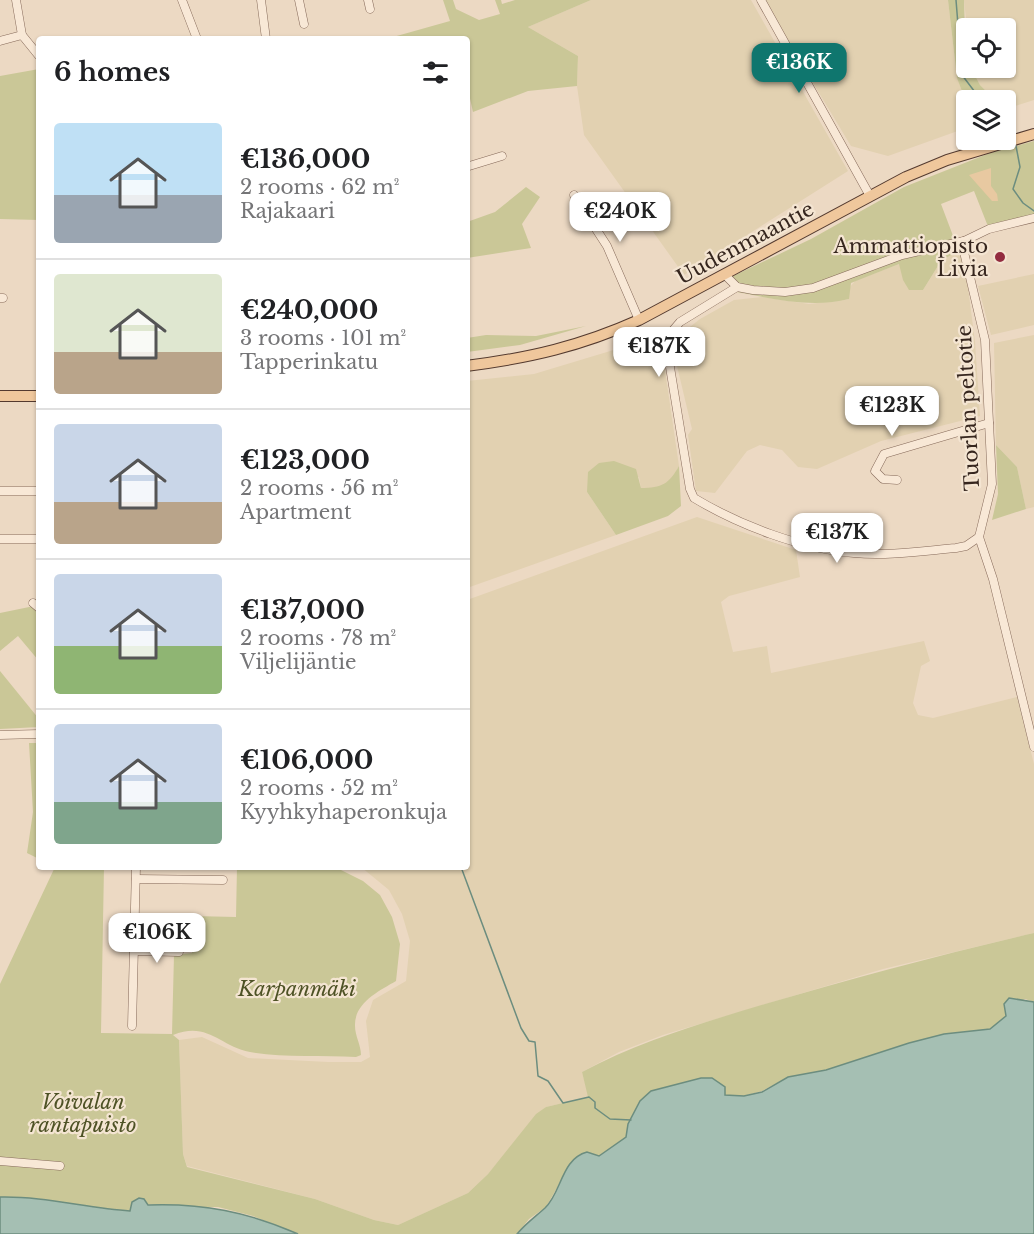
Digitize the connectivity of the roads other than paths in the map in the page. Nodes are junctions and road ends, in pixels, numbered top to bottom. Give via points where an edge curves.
1 (16, 0) edge
2 (182, 0) edge
3 (261, 0) edge
4 (299, 0) edge
5 (368, 0) edge
6 (761, 0) edge
7 (370, 9) dead end
8 (304, 24) dead end
9 (22, 35) junction
10 (196, 36) edge
11 (266, 36) edge
12 (0, 41) edge
13 (36, 52) edge
14 (1034, 134) edge
15 (502, 156) dead end
16 (470, 166) edge
17 (574, 195) dead end
18 (870, 196) junction
19 (1034, 218) edge
20 (964, 241) junction
21 (724, 275) junction
22 (737, 288) junction
23 (639, 320) junction
24 (470, 365) edge
25 (0, 396) edge
26 (36, 396) edge
27 (989, 423) junction
28 (897, 480) dead end
29 (0, 491) edge
30 (36, 491) edge
31 (979, 537) junction
32 (0, 539) edge
33 (36, 539) edge
34 (36, 734) edge
35 (0, 735) edge
36 (1034, 747) edge
37 (136, 870) edge
38 (136, 879) junction
39 (223, 880) dead end
40 (135, 951) junction
41 (179, 952) dead end
42 (132, 1026) dead end
43 (0, 1161) edge
44 (60, 1166) dead end

1 - 9 street
2 - 10 street
3 - 11 street
4 - 8 street
5 - 7 street
6 - 18 street
9 - 12 street
9 - 13 street
14 - 18 main road, Uudenmaantie via 947,160
15 - 16 street
17 - 23 street via 608,246
18 - 21 main road, Uudenmaantie
19 - 20 street via 989,229
20 - 22 street via 902,255 813,288 770,292
20 - 27 street, Tuorlan peltotie via 985,340
21 - 22 street
21 - 23 main road, Uudenmaantie
22 - 31 street via 680,322 668,336 668,355 694,498 802,546 837,551 956,549
23 - 24 main road, Uudenmaantie via 566,349
25 - 26 main road
27 - 28 street via 884,454 875,471 883,479
27 - 31 street, Tuorlan peltotie via 992,484
29 - 30 street
31 - 36 street
32 - 33 street
34 - 35 street
37 - 38 street
38 - 39 street
38 - 40 street
40 - 41 street
40 - 42 street
43 - 44 street

